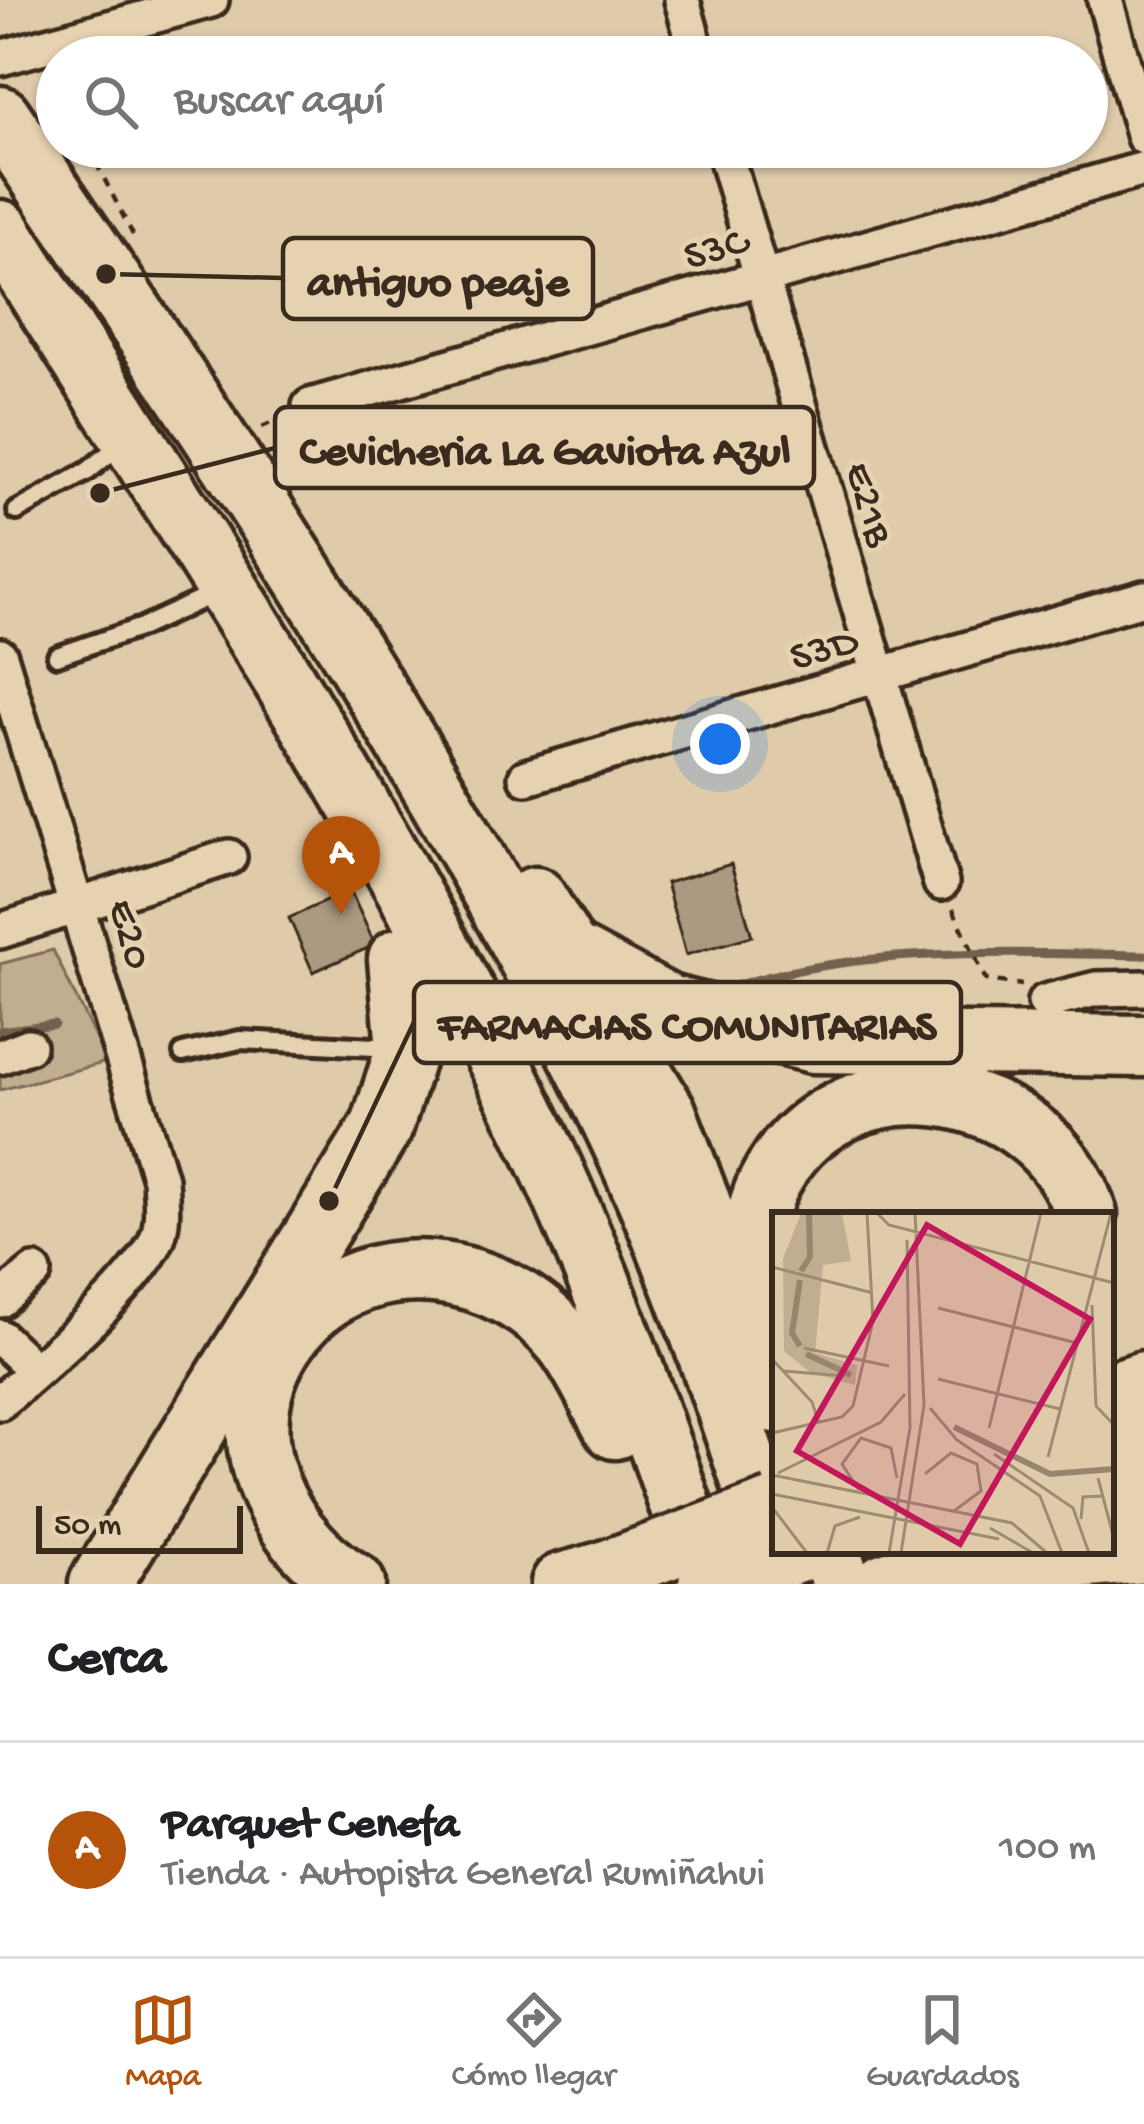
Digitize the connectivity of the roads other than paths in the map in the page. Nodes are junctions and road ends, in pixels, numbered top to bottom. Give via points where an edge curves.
1 (212, 0) edge
2 (682, 0) edge
3 (1105, 0) edge
4 (80, 36) edge
5 (692, 36) edge
6 (0, 117) edge
7 (1144, 137) edge
8 (729, 168) edge
9 (1144, 169) edge
10 (0, 231) edge
11 (759, 279) junction
12 (310, 406) road end
13 (130, 436) junction
14 (17, 511) dead end
15 (226, 588) junction
16 (1144, 598) edge
17 (264, 651) junction
18 (0, 656) edge
19 (57, 656) dead end
20 (877, 676) junction
21 (421, 762) junction
22 (526, 778) dead end
23 (229, 857) dead end
24 (941, 884) dead end
25 (80, 905) junction
26 (0, 931) edge
27 (573, 955) junction
28 (399, 958) junction
29 (1144, 988) edge
30 (1046, 1001) road end
31 (1144, 1046) edge
32 (406, 1048) junction
33 (184, 1053) dead end
34 (1084, 1212) edge
35 (34, 1272) dead end
36 (0, 1300) edge
37 (744, 1316) junction
38 (0, 1337) edge
39 (35, 1371) junction
40 (1144, 1382) edge
41 (1114, 1392) edge
42 (772, 1394) edge
43 (0, 1402) edge
44 (615, 1428) junction
45 (1144, 1439) edge
46 (1114, 1449) edge
47 (1144, 1492) edge
48 (1114, 1503) edge
49 (772, 1510) edge
50 (1144, 1535) edge
51 (772, 1542) edge
52 (1114, 1544) edge
53 (776, 1554) edge
54 (792, 1554) edge
55 (833, 1554) edge
56 (968, 1554) edge
57 (1083, 1554) edge
58 (582, 1578) edge
59 (873, 1583) edge
60 (100, 1584) edge
61 (354, 1584) edge
62 (666, 1584) edge
63 (708, 1584) edge
64 (786, 1584) edge
65 (985, 1584) edge

1 - 4 street
2 - 5 street
3 - 7 street
6 - 21 highway
8 - 11 street, E21B
9 - 11 street, S3C
10 - 13 highway
11 - 12 street, S3C
11 - 20 street, E21B
13 - 14 lane
13 - 15 highway
15 - 17 highway
15 - 19 lane
16 - 20 street, S3D
17 - 28 highway via 272,700
17 - 63 highway via 410,889 530,1122 634,1369
18 - 25 street, E20
20 - 22 street, S3D
20 - 24 street, E21B
21 - 27 highway via 476,807
21 - 51 highway via 608,1112 711,1353
23 - 25 street
25 - 26 street
25 - 39 street, E20 via 160,1179 158,1239
27 - 31 highway via 668,1006 813,1042
27 - 37 highway via 665,1112
28 - 32 highway
28 - 44 highway via 512,1175
29 - 30 street
32 - 33 lane via 240,1040
32 - 60 highway via 394,1101 356,1175
34 - 37 highway via 1053,1152 992,1108 934,1093 863,1100 820,1125 769,1184
35 - 36 street
37 - 42 highway
38 - 39 street
39 - 43 street
40 - 41 highway
44 - 61 highway via 564,1341 488,1283 449,1270 408,1270 318,1305 273,1363 262,1392 258,1452 280,1517 326,1568
44 - 62 highway
45 - 46 highway
47 - 48 highway
49 - 58 highway, bridge
50 - 52 highway
53 - 64 highway
54 - 63 highway, bridge
55 - 59 highway
56 - 59 highway
57 - 65 highway

